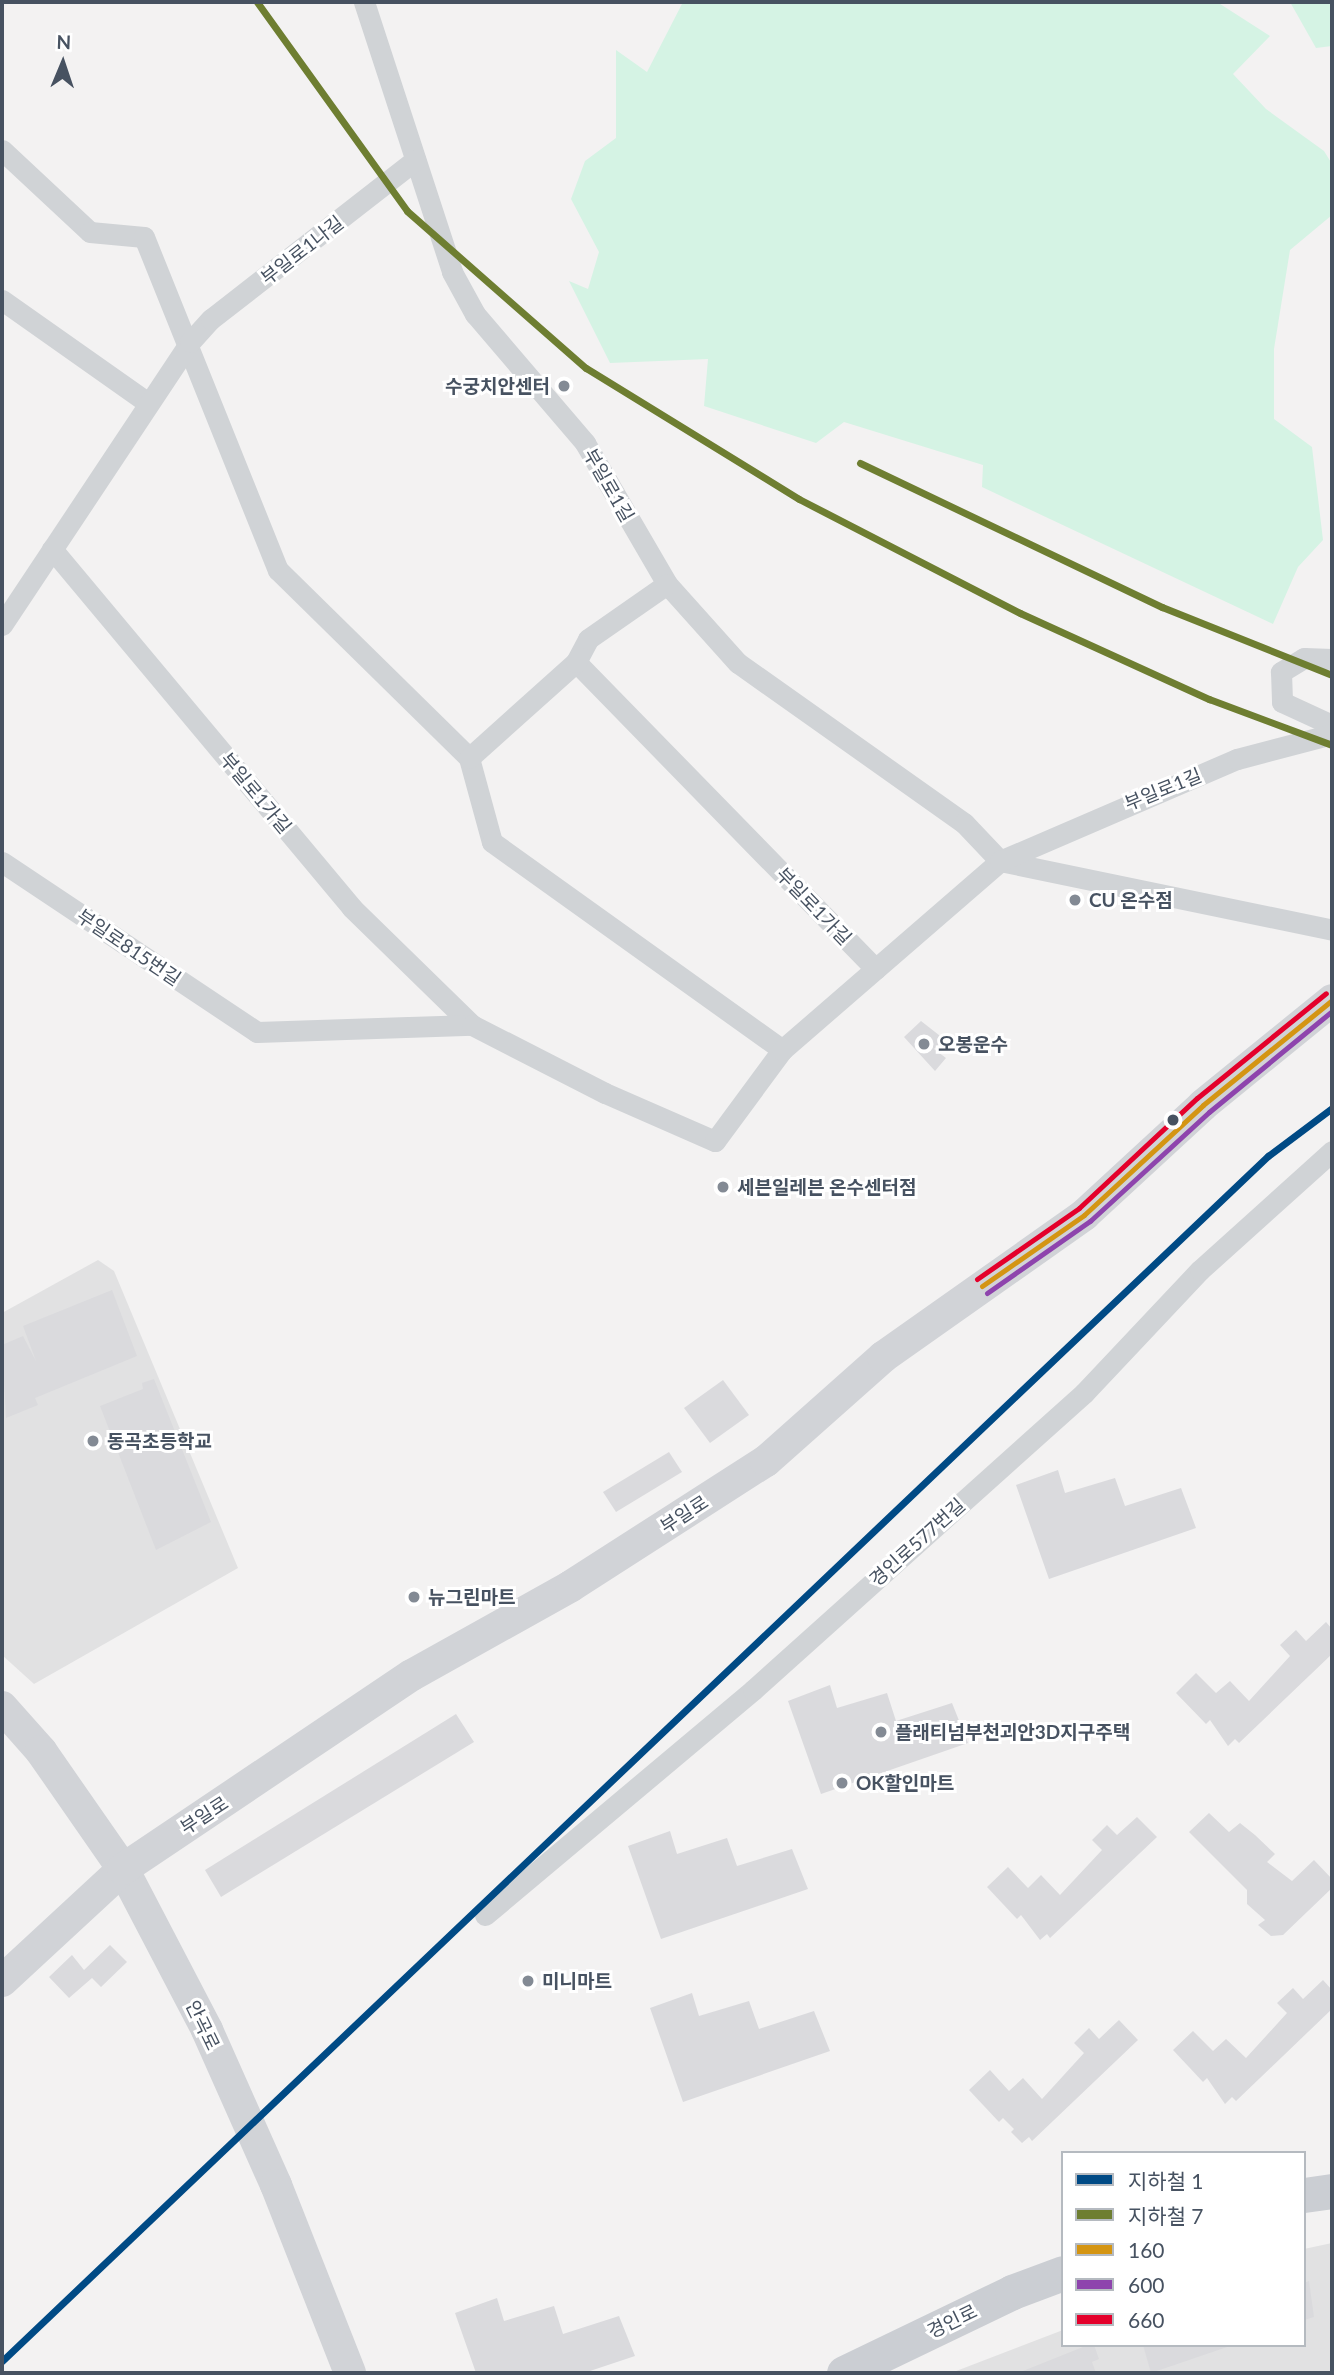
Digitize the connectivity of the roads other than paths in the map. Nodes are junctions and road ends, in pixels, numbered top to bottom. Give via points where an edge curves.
1 (364, 2) edge
2 (2, 150) edge
3 (415, 160) junction
4 (2, 300) edge
5 (190, 342) junction
6 (148, 403) junction
7 (52, 550) junction
8 (667, 584) junction
9 (2, 625) edge
10 (1332, 659) edge
11 (576, 662) junction
12 (1332, 724) edge
13 (1332, 734) edge
14 (469, 758) junction
15 (1000, 861) junction
16 (2, 862) edge
17 (1332, 930) edge
18 (876, 969) junction
19 (1332, 1000) edge
20 (472, 1025) junction
21 (257, 1032) joint
22 (782, 1050) junction
23 (1332, 1151) edge
24 (2, 1707) edge
25 (123, 1869) junction
26 (485, 1915) dead end
27 (2, 1981) edge
28 (1332, 2190) edge
29 (1306, 2195) edge
30 (1061, 2274) edge
31 (350, 2373) edge
32 (844, 2373) edge

1 - 3 street, 부일로1길
2 - 5 street via 90,232 144,237
3 - 5 street, 부일로1나길 via 211,318
3 - 8 street, 부일로1길 via 452,272 475,314 585,443
4 - 6 street
5 - 6 street, 부일로1나길
5 - 14 street via 278,570
6 - 7 street, 부일로1나길
7 - 9 street, 부일로1나길
7 - 20 street, 부일로1가길 via 352,908
8 - 11 street via 588,639
8 - 15 street, 부일로1길 via 738,663 766,687 964,823
10 - 12 street via 1304,658 1282,672 1282,702
11 - 14 street
11 - 18 street, 부일로1가길
13 - 15 street, 부일로1길 via 1237,759
14 - 22 street via 492,842
15 - 17 street
15 - 18 street, 부일로1가길
16 - 21 street, 부일로815번길
18 - 22 street, 부일로1가길
19 - 25 street, 부일로 via 1203,1105 1084,1215 883,1357 766,1461 571,1586 412,1675
20 - 21 street, 부일로1가길
20 - 22 street, 부일로1가길 via 605,1093 715,1141
23 - 26 street, 경인로577번길 via 1200,1270 1084,1393 753,1690
24 - 25 street, 안곡로 via 41,1751
25 - 27 street, 부일로
25 - 31 street, 안곡로 via 207,2030
28 - 29 main road
30 - 32 main road, 경인로 via 1012,2292

